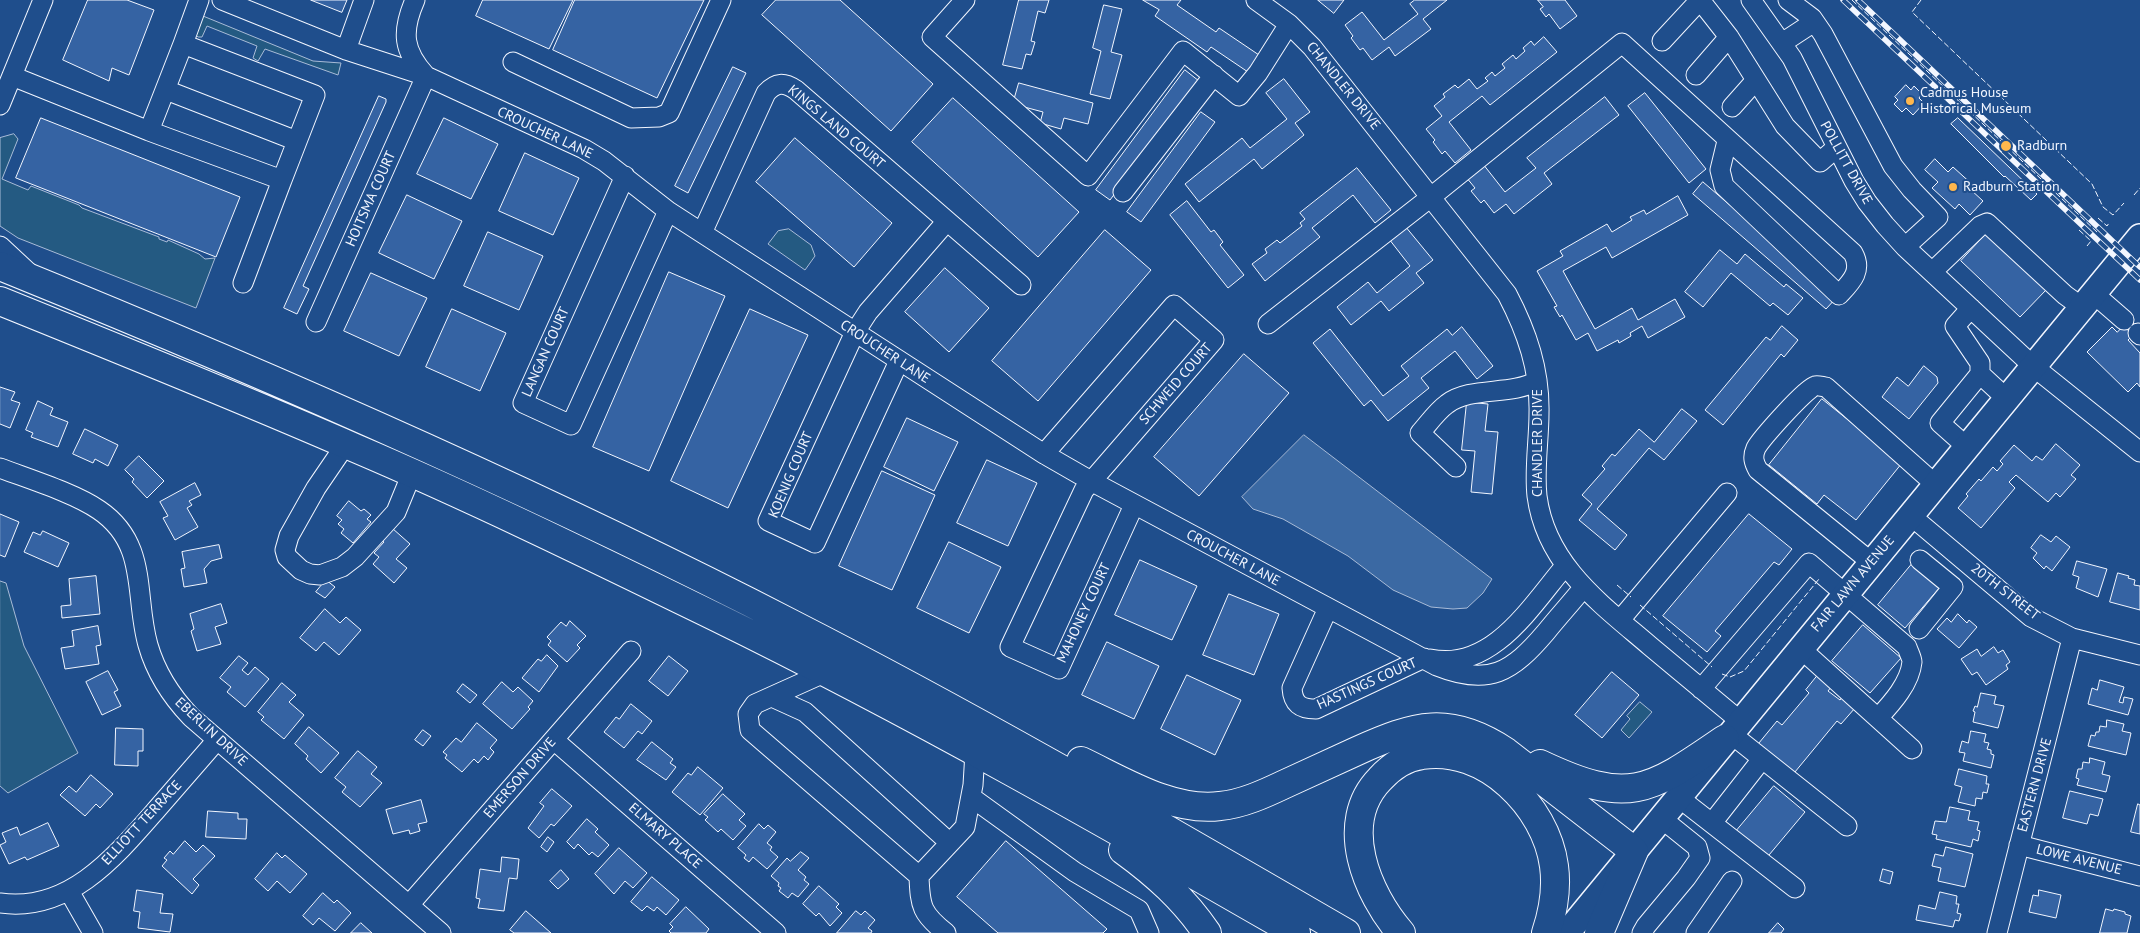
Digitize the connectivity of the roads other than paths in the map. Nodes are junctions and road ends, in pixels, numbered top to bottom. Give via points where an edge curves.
1 (43, 0) edge
2 (199, 0) edge
3 (222, 0) edge
4 (364, 0) edge
5 (414, 0) edge
6 (721, 0) edge
7 (964, 0) edge
8 (1256, 0) edge
9 (1700, 0) edge
10 (1751, 0) edge
11 (1788, 0) edge
12 (1814, 22) junction
13 (1289, 24) junction
14 (1729, 37) junction
15 (1662, 42) dead end
16 (1782, 43) junction
17 (183, 44) junction
18 (346, 50) junction
19 (513, 62) dead end
20 (1214, 75) junction
21 (1696, 75) dead end
22 (12, 76) junction
23 (426, 76) junction
24 (1756, 80) junction
25 (166, 90) junction
26 (0, 105) edge
27 (1732, 106) dead end
28 (149, 131) junction
29 (1727, 141) junction
30 (297, 142) junction
31 (1836, 148) junction
32 (624, 176) junction
33 (282, 180) junction
34 (1123, 192) dead end
35 (1431, 196) junction
36 (668, 211) junction
37 (948, 221) junction
38 (702, 233) junction
39 (2140, 237) edge
40 (0, 246) edge
41 (1905, 247) junction
42 (0, 266) edge
43 (1932, 272) junction
44 (37, 281) junction
45 (243, 283) dead end
46 (1021, 285) dead end
47 (0, 301) edge
48 (2088, 301) junction
49 (1971, 308) junction
50 (2124, 320) dead end
51 (316, 322) dead end
52 (1268, 324) dead end
53 (855, 332) junction
54 (899, 361) junction
55 (2034, 367) junction
56 (1980, 374) junction
57 (1538, 381) junction
58 (2007, 399) junction
59 (346, 444) junction
60 (1967, 448) junction
61 (2140, 452) edge
62 (1044, 454) junction
63 (1456, 466) dead end
64 (0, 468) edge
65 (412, 474) junction
66 (1091, 482) junction
67 (1936, 485) junction
68 (1727, 493) dead end
69 (1134, 504) junction
70 (1910, 515) junction
71 (1957, 554) junction
72 (1920, 560) dead end
73 (1871, 562) junction
74 (1564, 566) junction
75 (1939, 576) junction
76 (1583, 588) junction
77 (1844, 594) junction
78 (1328, 608) junction
79 (1620, 620) junction
80 (1919, 629) dead end
81 (2072, 638) junction
82 (1800, 648) junction
83 (631, 651) dead end
84 (2140, 655) edge
85 (853, 656) junction
86 (1424, 658) junction
87 (824, 673) junction
88 (1701, 689) junction
89 (772, 697) junction
90 (1878, 718) junction
91 (1732, 731) junction
92 (1485, 738) junction
93 (217, 740) junction
94 (554, 740) junction
95 (1912, 749) dead end
96 (979, 754) junction
97 (1762, 759) junction
98 (971, 797) junction
99 (1678, 797) junction
100 (1661, 818) junction
101 (1712, 823) junction
102 (1847, 826) dead end
103 (950, 843) junction
104 (2019, 845) junction
105 (1634, 851) junction
106 (919, 876) junction
107 (2140, 876) edge
108 (1732, 880) dead end
109 (1795, 888) dead end
110 (69, 891) junction
111 (0, 903) edge
112 (409, 905) junction
113 (93, 933) edge
114 (441, 933) edge
115 (776, 933) edge
116 (946, 933) edge
117 (1149, 933) edge
118 (1207, 933) edge
119 (1296, 933) edge
120 (1346, 933) edge
121 (1401, 933) edge
122 (1546, 933) edge
123 (1567, 933) edge
124 (1599, 933) edge
125 (1642, 933) edge
126 (1696, 933) edge
127 (1997, 933) edge

1 - 22 street
2 - 17 street
3 - 18 street, CROUCHER LANE
4 - 18 street
5 - 23 street via 406,24 406,40 416,64
6 - 19 street via 669,113 659,117 631,118
7 - 20 street via 932,37 1088,176 1183,51
8 - 13 street, CHANDLER DRIVE
9 - 14 street
9 - 15 street
10 - 16 street, POLLITT DRIVE
11 - 12 street
12 - 16 street
12 - 41 street via 1893,166 1938,217
13 - 20 street via 1239,96
13 - 35 street, CHANDLER DRIVE via 1318,54
14 - 21 street
14 - 24 street
16 - 31 street, POLLITT DRIVE
17 - 25 street
17 - 30 street via 315,95
18 - 23 street, CROUCHER LANE
20 - 34 street
22 - 26 street
22 - 28 street
23 - 32 street, CROUCHER LANE via 584,149
23 - 51 street, HOITSMA COURT
24 - 27 street
24 - 31 street via 1785,126 1820,162
25 - 28 street
25 - 30 street
28 - 33 street
29 - 29 street via 1853,253 1857,273 1839,295 1724,186 1720,170
29 - 35 street via 1622,43
30 - 33 street
31 - 41 street, POLLITT DRIVE via 1867,202
32 - 36 street, CROUCHER LANE
32 - 36 street, LANGAN COURT via 523,403 571,425
33 - 45 street
35 - 52 street
35 - 57 street, CHANDLER DRIVE via 1507,294 1527,336
36 - 38 street, CROUCHER LANE
37 - 38 street, KINGS LAND COURT via 796,90 781,83 766,92
37 - 46 street, KINGS LAND COURT
37 - 53 street, KOENIG COURT via 868,312
38 - 53 street, CROUCHER LANE
39 - 48 main road, FAIR LAWN AVENUE
40 - 44 street
41 - 43 street, POLLITT DRIVE
42 - 44 highway
43 - 48 street via 1987,223 2064,295
43 - 49 street, POLLITT DRIVE
44 - 85 highway via 281,383 549,504
47 - 59 highway
48 - 50 street
48 - 55 main road, FAIR LAWN AVENUE
49 - 55 street, POLLITT DRIVE
49 - 56 street via 1956,326 1980,363
53 - 54 street, CROUCHER LANE
53 - 54 street, KOENIG COURT via 768,521 815,543
54 - 62 street, CROUCHER LANE
55 - 58 main road, FAIR LAWN AVENUE
55 - 61 street, POLLITT DRIVE
56 - 58 street
56 - 60 street via 1940,423
57 - 63 street via 1526,387 1460,396 1446,404 1420,433
57 - 74 street, CHANDLER DRIVE via 1537,494 1545,531
58 - 60 main road, FAIR LAWN AVENUE
59 - 65 highway
59 - 65 street via 289,536 285,550 287,557 301,570 320,575 342,567 356,557 396,512
60 - 67 main road, FAIR LAWN AVENUE
62 - 66 street, CROUCHER LANE
62 - 66 street, SCHWEID COURT via 1174,305 1214,340
64 - 93 street, EBERLIN DRIVE via 99,510 116,526 128,543 136,564 145,629 154,664 177,702
65 - 87 highway via 609,565
66 - 69 street, CROUCHER LANE
66 - 69 street, MAHONEY COURT via 1078,499 1010,647 1058,669
67 - 70 main road, FAIR LAWN AVENUE
67 - 73 street via 1826,387 1814,386 1805,392 1769,431 1756,449 1753,460 1758,470
68 - 79 street
69 - 78 street, CROUCHER LANE
70 - 71 street, 20TH STREET
70 - 73 main road, FAIR LAWN AVENUE
71 - 75 street
71 - 81 street, 20TH STREET via 2031,617
72 - 75 street
73 - 77 main road, FAIR LAWN AVENUE
74 - 76 street, CHANDLER DRIVE
74 - 86 street, CROUCHER LANE via 1513,627 1485,650 1453,660
75 - 80 street via 1953,587
76 - 79 street, CHANDLER DRIVE
76 - 86 street, CROUCHER LANE via 1530,651 1502,671 1468,676
77 - 82 main road, FAIR LAWN AVENUE
77 - 88 street via 1809,563
77 - 90 street via 1907,647 1912,662 1906,681
78 - 86 street, CROUCHER LANE
78 - 86 street, HASTINGS COURT via 1292,688 1298,705 1316,709
79 - 88 street, CHANDLER DRIVE
81 - 84 street, 20TH STREET
81 - 104 street, EASTERN DRIVE
82 - 90 street
82 - 91 main road, FAIR LAWN AVENUE
83 - 94 street, EMERSON DRIVE
85 - 92 highway via 1157,796 1200,806 1220,806 1265,793 1393,735 1416,728 1438,726
85 - 120 highway via 1083,780
87 - 89 street
87 - 96 highway
88 - 91 street, CHANDLER DRIVE
89 - 103 street via 804,712
89 - 106 street via 755,704 748,714 750,730
90 - 95 street
91 - 92 highway via 1659,781 1638,788 1614,789 1572,779
91 - 97 street, CHANDLER DRIVE
91 - 99 main road, FAIR LAWN AVENUE
92 - 105 highway
93 - 110 street, ELLIOTT TERRACE via 111,860
93 - 112 street, EBERLIN DRIVE
94 - 112 street, EMERSON DRIVE
94 - 115 street, ELMARY PLACE
96 - 98 street
96 - 118 highway via 1143,864 1182,900
96 - 119 highway
97 - 101 street
97 - 102 street, CHANDLER DRIVE
98 - 103 street via 965,826
98 - 117 street via 1075,872 1139,910
99 - 100 main road, FAIR LAWN AVENUE
99 - 101 street
100 - 105 main road, FAIR LAWN AVENUE
100 - 125 street via 1697,847 1700,858
101 - 109 street
103 - 106 street
104 - 107 street, LOWE AVENUE
104 - 127 street, EASTERN DRIVE
105 - 123 main road, FAIR LAWN AVENUE
105 - 124 highway
106 - 116 street via 920,899 929,919
108 - 126 street
110 - 111 street, ELLIOTT TERRACE via 32,904
110 - 113 street
112 - 114 street, EBERLIN DRIVE
121 - 122 highway via 1369,884 1362,860 1360,818 1374,784 1387,771 1420,755 1439,754 1476,763 1495,774 1527,804 1539,823 1554,866 1552,915

